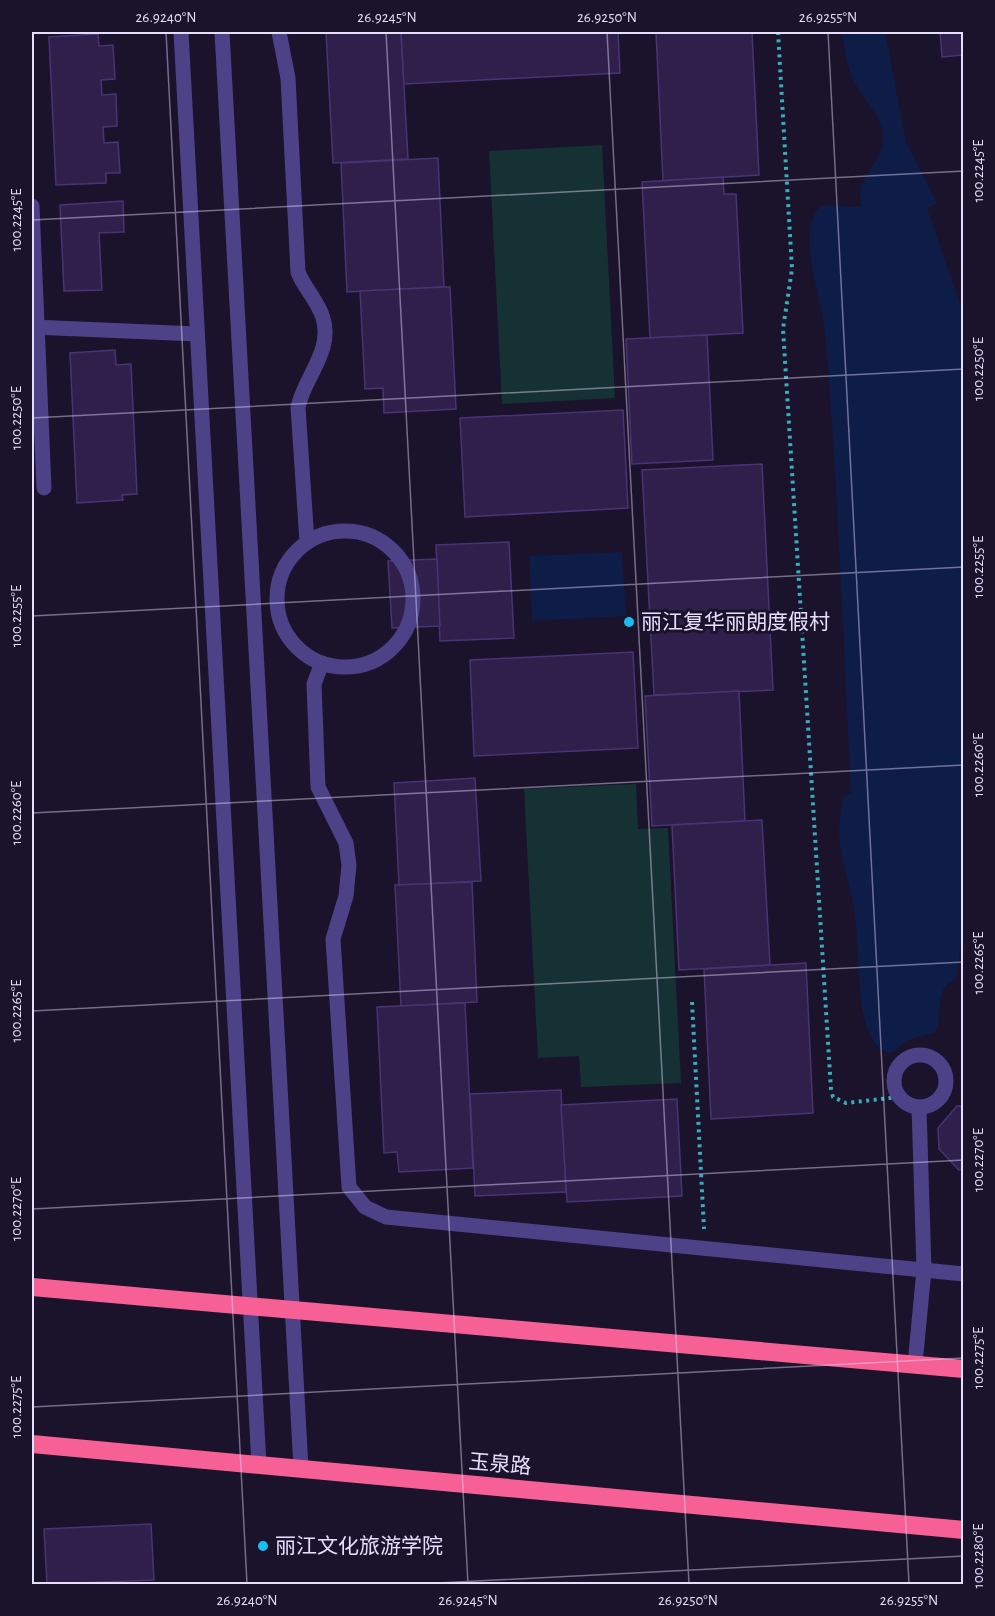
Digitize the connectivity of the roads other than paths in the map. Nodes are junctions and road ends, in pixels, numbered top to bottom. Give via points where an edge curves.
1 (181, 32) edge
2 (222, 32) edge
3 (279, 32) edge
4 (32, 206) edge
5 (34, 327) edge
6 (198, 334) junction
7 (44, 488) dead end
8 (307, 542) junction
9 (254, 602) junction
10 (278, 606) junction
11 (322, 663) junction
12 (919, 1107) junction
13 (924, 1270) junction
14 (963, 1274) edge
15 (32, 1287) edge
16 (251, 1307) junction
17 (292, 1311) junction
18 (915, 1364) junction
19 (963, 1369) edge
20 (32, 1444) edge
21 (259, 1465) junction
22 (301, 1468) junction
23 (963, 1530) edge

1 - 6 street
2 - 9 street
3 - 8 street via 288,78 297,272 319,309 326,333 297,407
4 - 5 street
5 - 6 street
5 - 7 street
6 - 16 street
8 - 10 street via 285,567 279,582
8 - 11 street via 338,531 370,535 384,543 405,566 413,596 407,629 386,655 354,667
9 - 10 street
9 - 17 street
10 - 11 street via 285,631 294,645
11 - 13 street via 314,684 318,787 346,843 349,865 346,896 333,939 349,1186 356,1198 386,1217
12 - 12 street via 899,1097 894,1076 907,1058 918,1055 929,1057 943,1070 944,1089 934,1102
12 - 13 street
13 - 14 street
13 - 18 street
15 - 16 highway
16 - 17 highway
16 - 21 street
17 - 18 highway
17 - 22 street
18 - 19 highway
20 - 21 highway, 玉泉路
21 - 22 highway, 玉泉路
22 - 23 highway, 玉泉路

